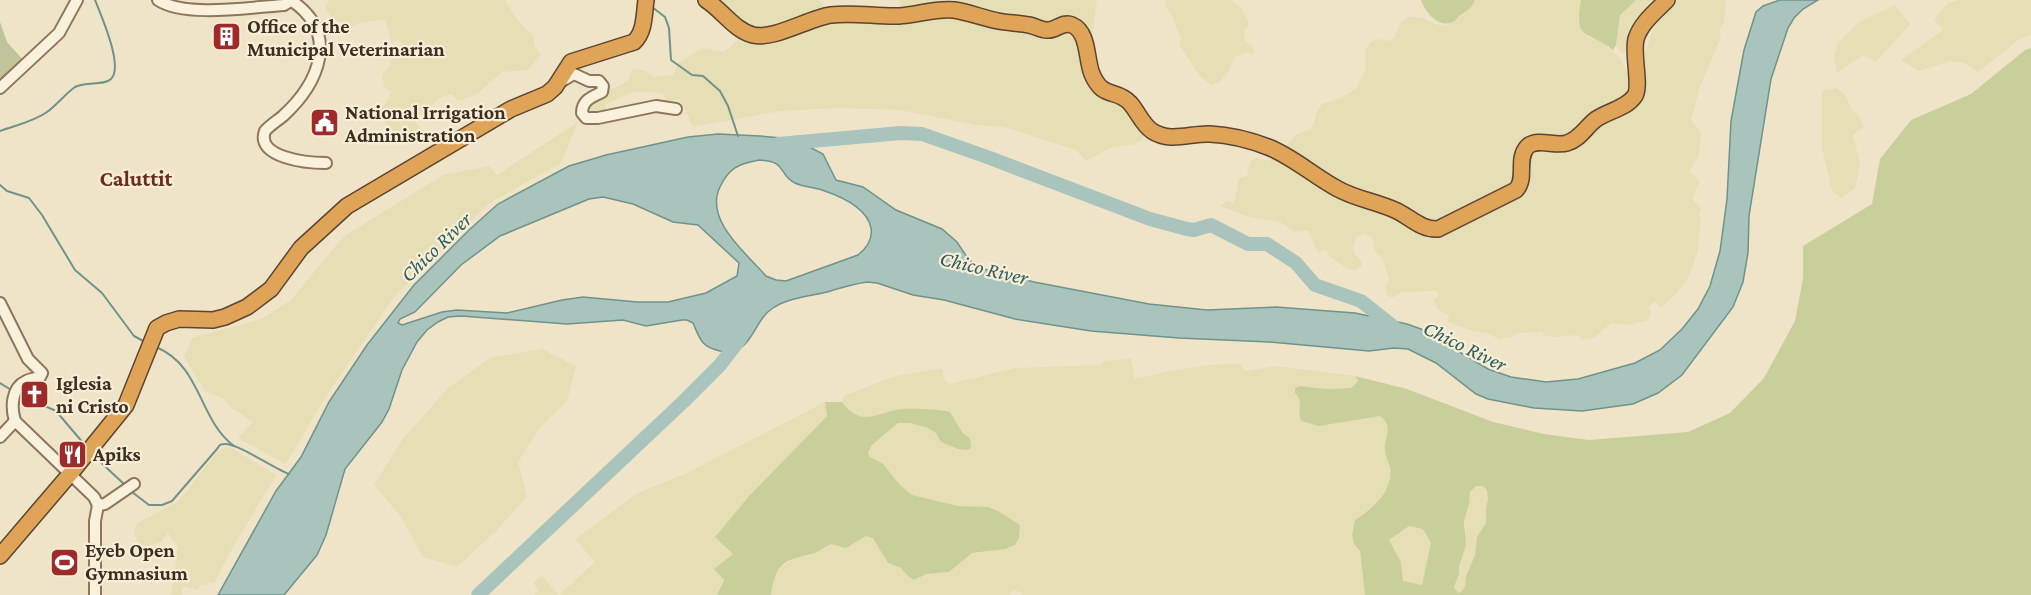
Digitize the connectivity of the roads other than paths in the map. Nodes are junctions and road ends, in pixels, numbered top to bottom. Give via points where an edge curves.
1 (77, 0) edge
2 (158, 0) edge
3 (292, 0) edge
4 (646, 0) edge
5 (706, 0) edge
6 (1666, 0) edge
7 (555, 87) junction
8 (0, 88) edge
9 (676, 109) dead end
10 (326, 163) dead end
11 (0, 303) edge
12 (15, 421) junction
13 (0, 437) edge
14 (70, 474) junction
15 (134, 484) dead end
16 (98, 505) junction
17 (0, 556) edge
18 (95, 595) edge

1 - 8 street via 58,33
2 - 3 street via 178,9 195,10 284,5
3 - 10 street via 304,9 315,26 321,45 318,67 303,93 264,130 263,139 266,148 275,153 304,162
4 - 7 highway via 639,37 634,42 571,62
5 - 6 highway via 740,29 757,35 843,13 896,16 950,9 1046,30 1071,25 1081,33 1096,83 1105,92 1129,102 1143,123 1158,135 1227,135 1270,148 1336,188 1432,229 1516,190 1521,181 1521,160 1531,144 1572,142 1592,122 1633,99 1638,88 1636,39 1645,22
7 - 9 street via 572,74 601,83 602,92 583,105 586,118 656,106
7 - 14 highway via 347,206 302,248 271,289 249,306 213,320 186,319 166,322 157,328 128,401
11 - 12 street via 28,359 42,373 16,392 12,411
12 - 13 street
12 - 14 street
14 - 16 street
14 - 17 highway
15 - 16 street
16 - 18 street

